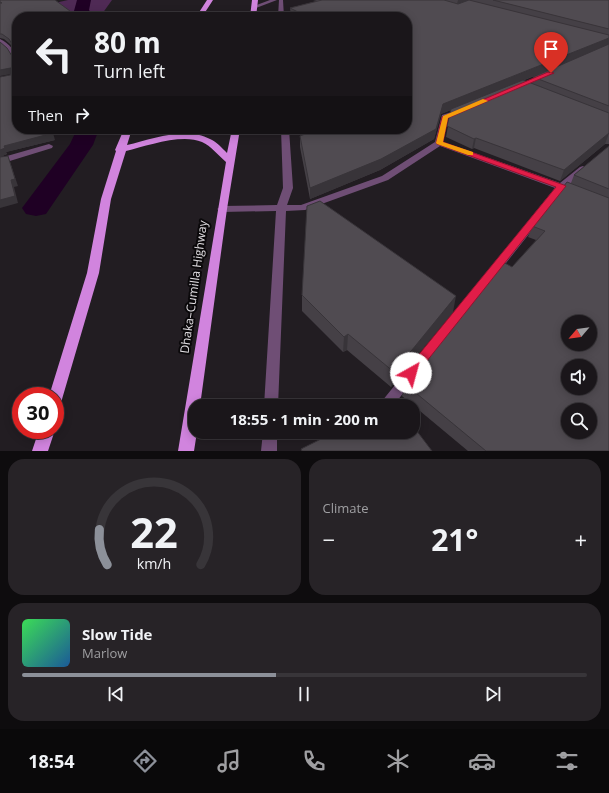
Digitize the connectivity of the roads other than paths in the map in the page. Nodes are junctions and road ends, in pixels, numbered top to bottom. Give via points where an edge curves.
1 (210, 0) edge
2 (255, 0) edge
3 (274, 0) edge
4 (281, 0) edge
5 (254, 7) junction
6 (202, 12) edge
7 (254, 12) edge
8 (281, 12) edge
9 (0, 41) edge
10 (12, 52) edge
11 (466, 109) edge
12 (126, 134) edge
13 (235, 134) edge
14 (285, 134) edge
15 (440, 143) junction
16 (49, 146) dead end
17 (120, 150) junction
18 (0, 161) edge
19 (230, 161) junction
20 (591, 162) edge
21 (562, 186) junction
22 (575, 192) edge
23 (281, 208) junction
24 (222, 209) junction
25 (59, 387) edge
26 (271, 399) edge
27 (391, 399) edge
28 (44, 439) edge
29 (270, 439) edge
30 (40, 451) edge
31 (186, 451) edge
32 (269, 451) edge

1 - 6 highway
2 - 5 highway
3 - 5 street
4 - 8 street
5 - 7 highway
9 - 10 street
11 - 15 street via 445,117
12 - 17 highway
13 - 19 highway, Dhaka–Cumilla Highway
14 - 23 street via 288,188
15 - 21 street
15 - 23 street via 385,178 302,208
16 - 18 street
17 - 19 highway via 192,137 206,140
17 - 25 highway via 106,199 93,273
19 - 24 highway, Dhaka–Cumilla Highway
20 - 21 street
21 - 22 street
21 - 27 street
23 - 24 street
23 - 26 street
24 - 31 highway, Dhaka–Cumilla Highway
28 - 30 highway
29 - 32 street

